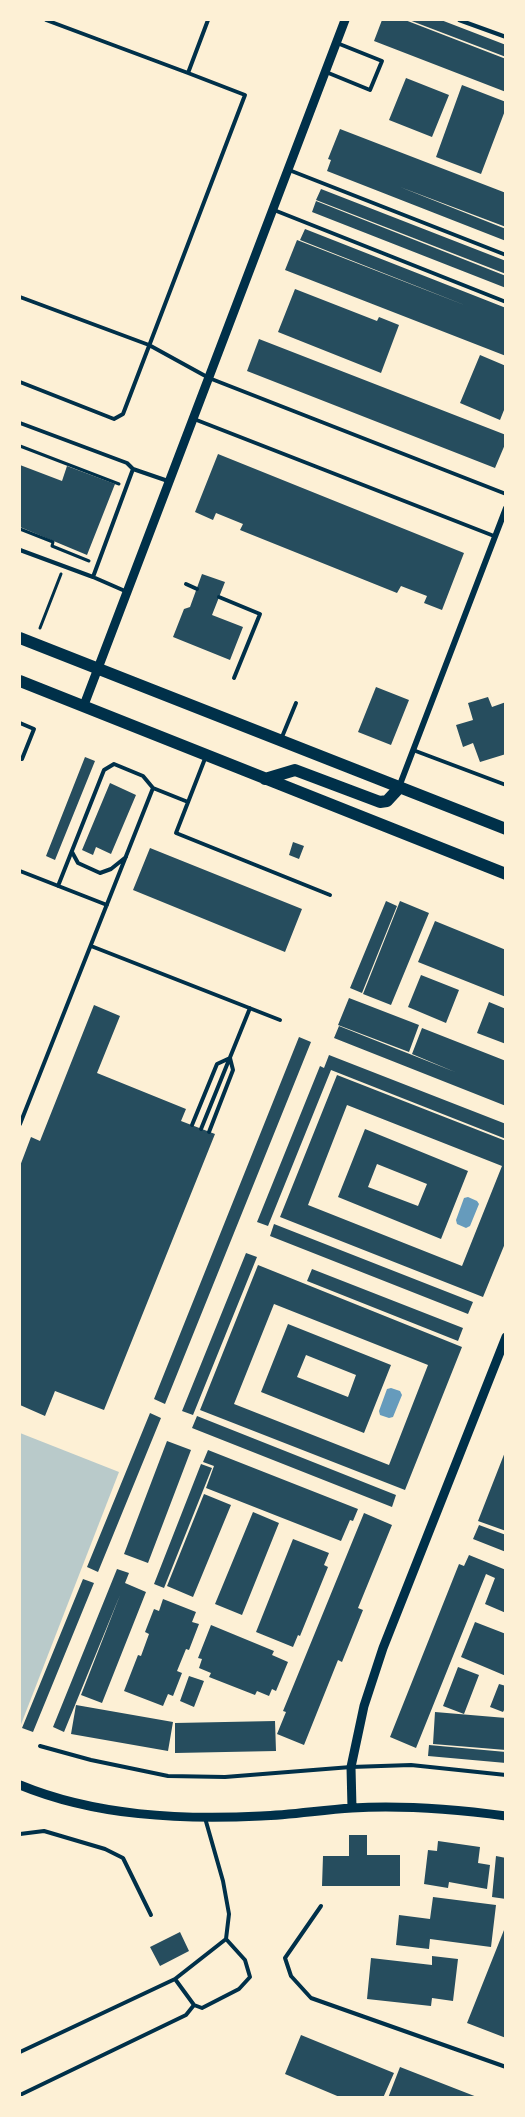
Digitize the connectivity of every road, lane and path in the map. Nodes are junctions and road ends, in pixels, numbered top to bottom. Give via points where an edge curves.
1 (46, 20) edge
2 (208, 20) edge
3 (345, 20) edge
4 (459, 20) edge
5 (506, 37) edge
6 (337, 43) junction
7 (326, 72) junction
8 (188, 73) junction
9 (289, 170) junction
10 (273, 210) junction
11 (506, 255) edge
12 (20, 297) edge
13 (506, 303) edge
14 (149, 345) junction
15 (209, 378) junction
16 (20, 382) edge
17 (194, 419) junction
18 (20, 423) edge
19 (20, 446) edge
20 (133, 469) junction
21 (169, 482) junction
22 (120, 484) dead end
23 (506, 494) edge
24 (506, 508) edge
25 (20, 529) edge
26 (494, 536) junction
27 (20, 550) edge
28 (69, 553) junction
29 (90, 561) dead end
30 (64, 567) junction
31 (93, 577) junction
32 (186, 584) dead end
33 (197, 589) dead end
34 (127, 592) junction
35 (219, 597) dead end
36 (40, 628) dead end
37 (20, 638) edge
38 (98, 668) junction
39 (234, 678) dead end
40 (20, 681) edge
41 (296, 703) dead end
42 (84, 705) junction
43 (20, 723) edge
44 (281, 741) junction
45 (413, 750) junction
46 (206, 755) junction
47 (20, 759) edge
48 (265, 779) junction
49 (506, 785) edge
50 (153, 788) junction
51 (399, 788) junction
52 (188, 802) junction
53 (506, 829) edge
54 (72, 852) junction
55 (126, 856) junction
56 (20, 871) edge
57 (506, 874) edge
58 (58, 886) junction
59 (330, 895) dead end
60 (107, 905) junction
61 (91, 946) junction
62 (250, 1008) junction
63 (280, 1020) dead end
64 (230, 1058) junction
65 (20, 1124) edge
66 (192, 1125) dead end
67 (201, 1129) dead end
68 (209, 1132) dead end
69 (506, 1337) edge
70 (40, 1746) dead end
71 (351, 1767) junction
72 (506, 1775) edge
73 (20, 1785) edge
74 (352, 1808) junction
75 (506, 1816) edge
76 (205, 1817) junction
77 (20, 1834) edge
78 (321, 1906) dead end
79 (151, 1915) dead end
80 (226, 1939) junction
81 (175, 1979) junction
82 (194, 2005) junction
83 (20, 2052) edge
84 (506, 2067) edge
85 (20, 2095) edge

1 - 8 lane
2 - 8 lane
3 - 6 street
4 - 5 lane
6 - 7 street
6 - 7 lane via 382,61 370,90
7 - 9 street
8 - 14 lane via 245,95
9 - 10 street
9 - 11 lane
10 - 13 lane
10 - 15 street
12 - 14 lane
14 - 15 lane
14 - 16 lane via 123,414 114,419
15 - 17 street
15 - 23 lane
17 - 21 street
17 - 26 lane
18 - 20 lane via 127,462
19 - 22 path
20 - 21 lane
20 - 31 lane
21 - 34 street
24 - 26 street
25 - 28 path
26 - 45 street
27 - 30 lane
28 - 29 path
28 - 30 path
30 - 31 lane
30 - 36 path
31 - 34 lane
32 - 33 lane
34 - 38 street
35 - 39 lane via 260,614
37 - 38 main road
38 - 42 street
38 - 44 main road
40 - 42 main road
41 - 44 lane
42 - 46 main road
43 - 47 lane via 34,729
44 - 51 main road
45 - 49 lane
45 - 51 street
46 - 48 main road
46 - 52 lane
48 - 51 main road via 295,770 380,802 387,801
48 - 57 main road
50 - 52 lane
50 - 54 lane via 142,776 114,764 104,770
50 - 55 lane
51 - 53 main road
52 - 59 lane via 176,833
54 - 55 lane via 78,863 100,873
54 - 58 lane
55 - 60 lane
56 - 58 lane
58 - 60 lane
60 - 61 lane
61 - 62 lane
61 - 65 lane
62 - 63 lane
62 - 64 lane
64 - 66 lane via 217,1064
64 - 67 lane
64 - 68 lane via 233,1070
69 - 71 street via 383,1648 364,1706
70 - 71 lane via 168,1776 225,1777
71 - 72 lane via 411,1765
71 - 74 street
73 - 76 street via 107,1809
74 - 75 street via 412,1806
74 - 76 street
76 - 80 lane via 229,1914
77 - 79 lane via 44,1831 123,1858
78 - 84 lane via 285,1958 291,1976 311,1998
80 - 81 lane
80 - 82 lane via 245,1960 250,1977 239,1989 202,2008
81 - 82 lane
81 - 83 lane
82 - 85 lane via 186,2015

